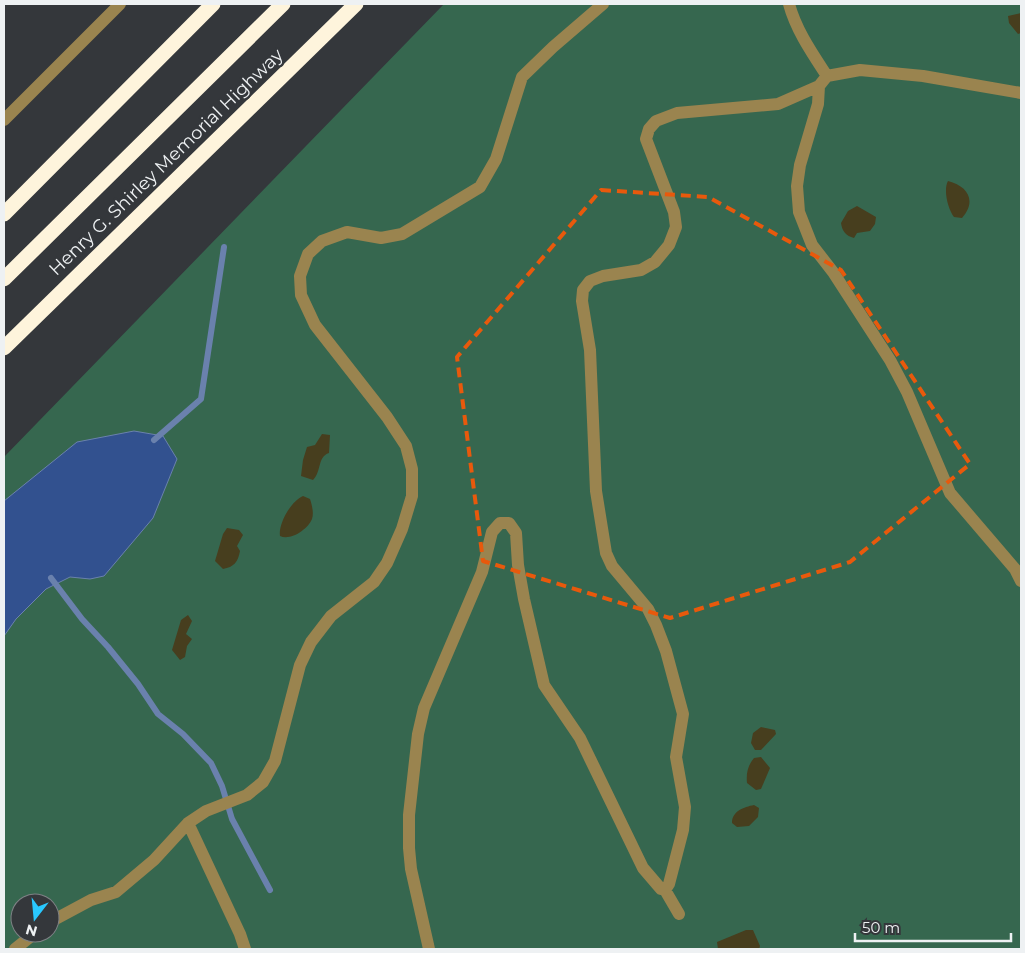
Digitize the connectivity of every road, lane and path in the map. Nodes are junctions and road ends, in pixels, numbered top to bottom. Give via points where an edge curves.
1 (213, 4) edge
2 (283, 4) edge
3 (356, 4) edge
4 (603, 4) edge
5 (789, 4) edge
6 (115, 5) edge
7 (823, 81) junction
8 (1021, 93) edge
9 (4, 120) edge
10 (4, 214) edge
11 (4, 279) edge
12 (4, 348) edge
13 (1021, 581) edge
14 (188, 823) junction
15 (666, 890) junction
16 (679, 914) dead end
17 (60, 917) edge
18 (245, 949) edge
19 (429, 949) edge

1 - 10 highway
2 - 11 highway
3 - 12 highway, Henry G. Shirley Memorial Highway
4 - 14 street via 522,77 496,159 480,187 402,234 381,238 347,232 322,241 308,254 300,276 300,294 315,325 388,417 406,446 412,469 412,496 387,563 374,582 331,616 311,642 300,665 276,761 263,782 246,795 206,811
5 - 7 street
6 - 9 street
7 - 8 street via 860,70 923,76
7 - 13 street via 800,165 797,186 799,212 812,244 890,360 950,493 1015,569
7 - 15 street via 778,104 677,113 656,121 646,139 674,212 676,227 669,245 655,262 641,270 603,276 590,281 583,290 590,350 596,491 602,535 612,566 648,609 656,625 683,714 676,757 686,807
14 - 17 street via 154,860 116,892
14 - 18 street
15 - 16 street
15 - 19 street via 661,889 643,868 580,738 544,685 524,599 516,532 509,523 500,523 492,532 482,572 424,708 418,734 409,815 409,848

